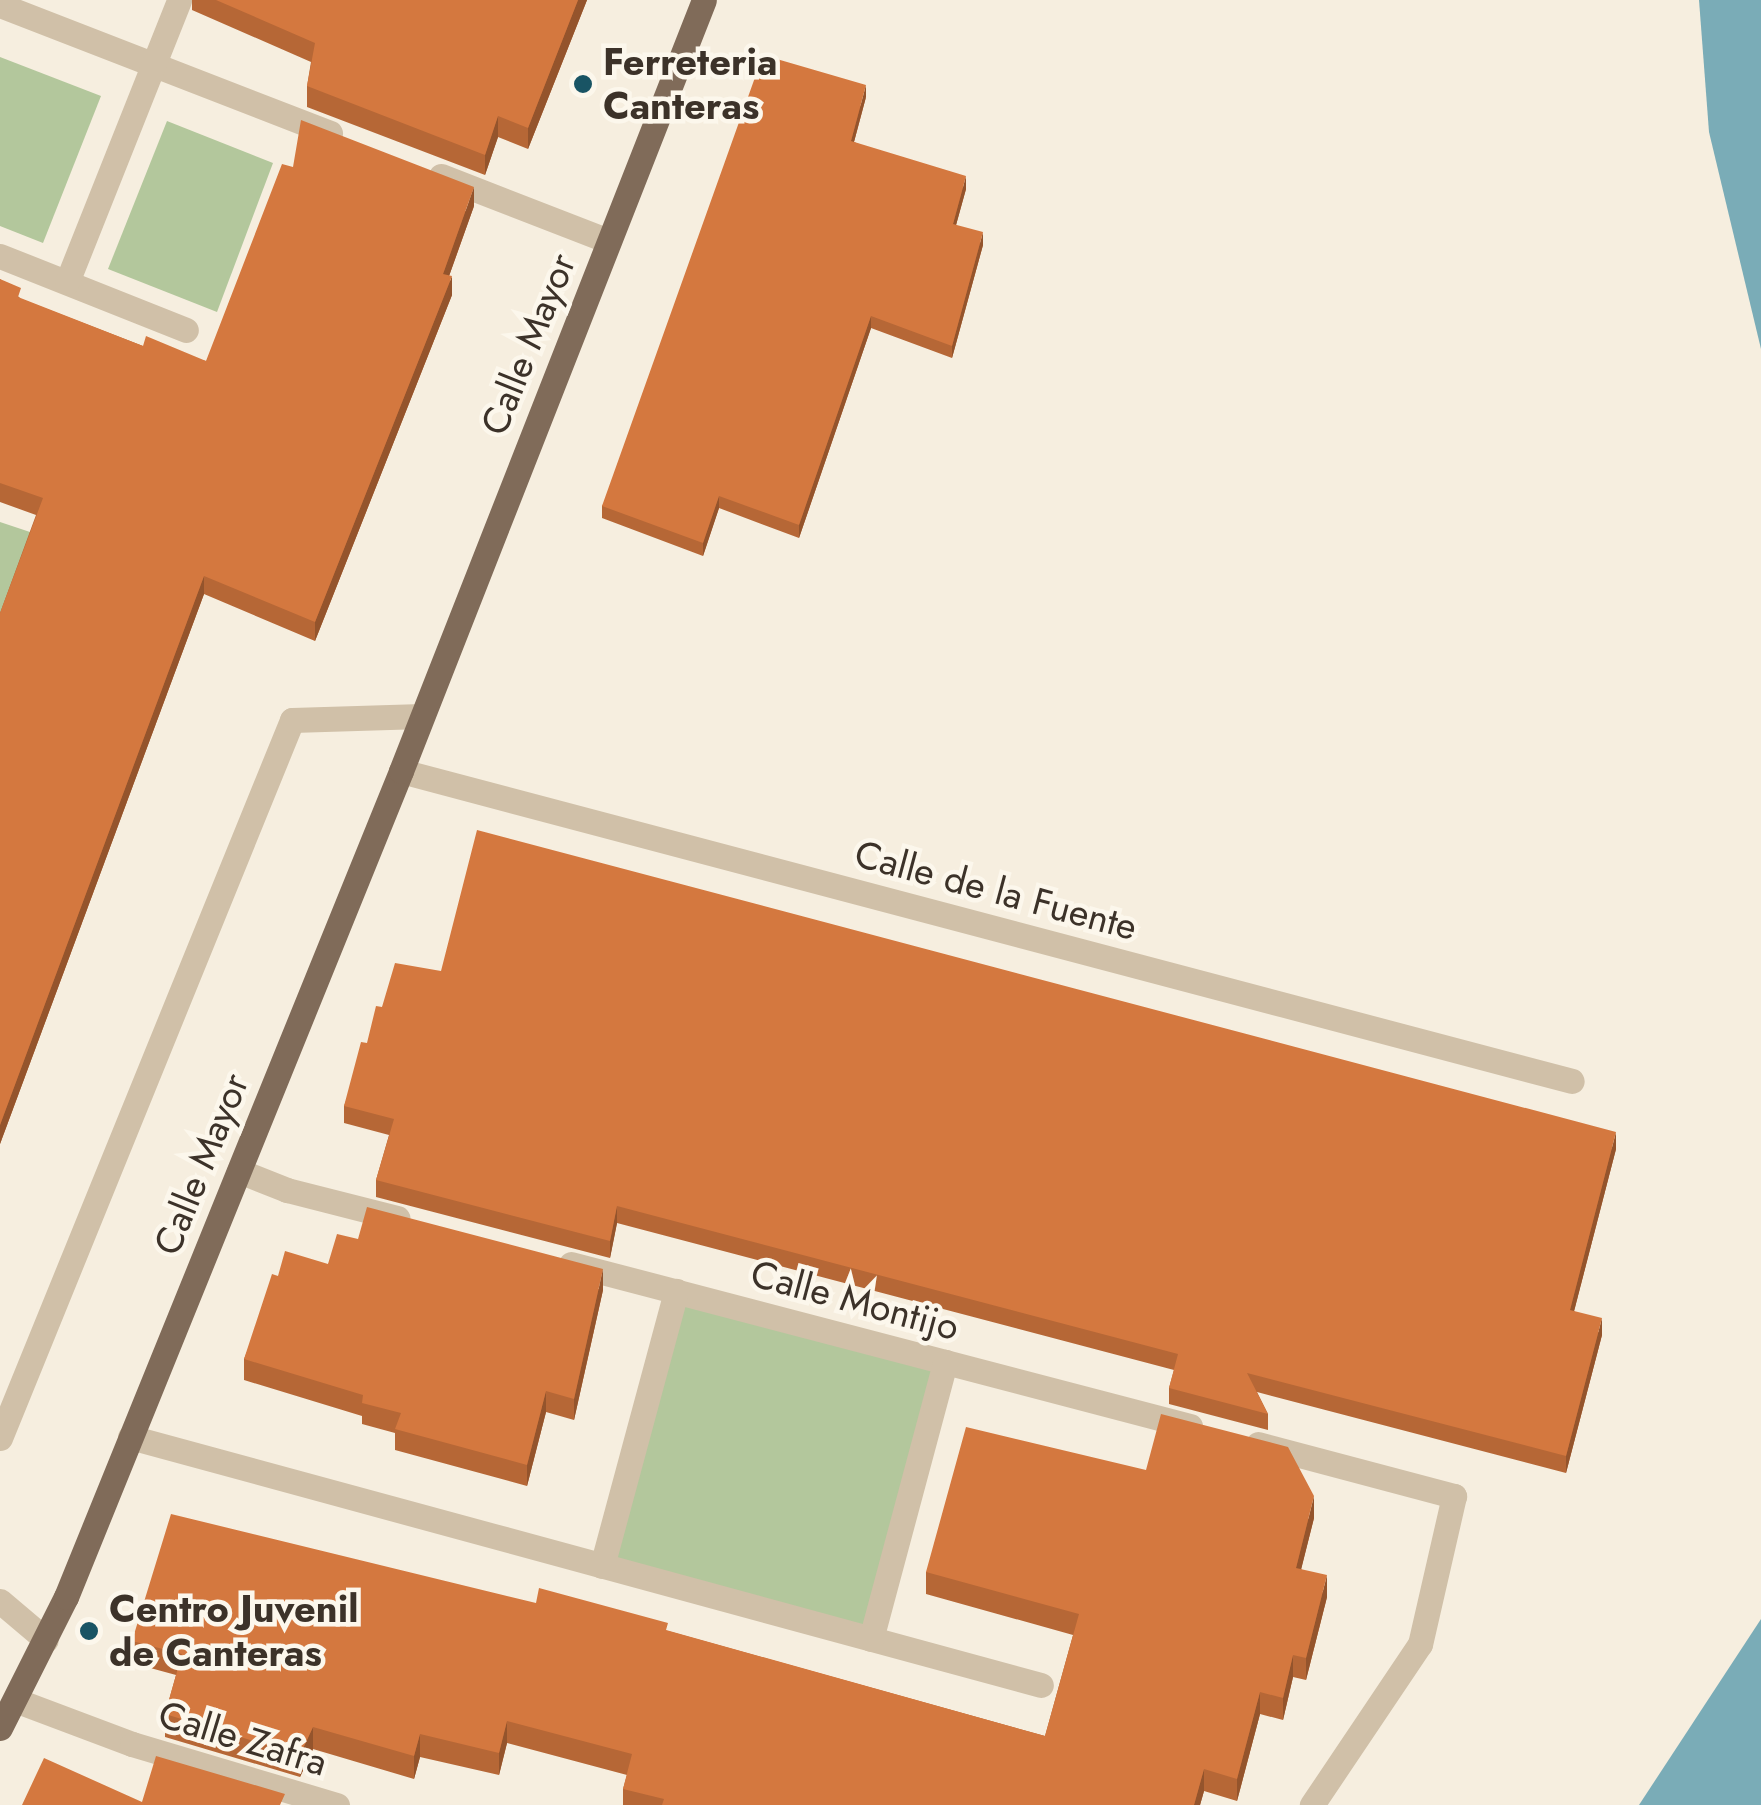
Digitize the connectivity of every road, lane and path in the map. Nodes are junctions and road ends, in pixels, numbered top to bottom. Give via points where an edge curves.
1 (179, 0) edge
2 (704, 0) edge
3 (0, 5) edge
4 (153, 65) junction
5 (357, 144) edge
6 (411, 164) edge
7 (609, 241) junction
8 (0, 256) edge
9 (67, 282) junction
10 (186, 330) dead end
11 (422, 716) junction
12 (402, 771) junction
13 (1572, 1081) dead end
14 (239, 1171) junction
15 (416, 1224) edge
16 (546, 1257) edge
17 (676, 1291) junction
18 (944, 1362) junction
19 (0, 1438) edge
20 (130, 1438) junction
21 (602, 1566) junction
22 (0, 1601) edge
23 (872, 1639) junction
24 (46, 1640) junction
25 (1040, 1685) dead end
26 (15, 1700) junction
27 (0, 1728) edge
28 (337, 1805) edge
29 (1312, 1805) edge

1 - 4 street
2 - 7 main road, Calle Mayor
3 - 4 street
4 - 5 street
4 - 9 street
6 - 7 street
7 - 11 main road, Calle Mayor
8 - 9 street
9 - 10 street
11 - 12 main road, Calle Mayor
11 - 19 street via 292,720
12 - 13 street, Calle de la Fuente
12 - 14 main road, Calle Mayor
14 - 15 street
14 - 20 main road, Calle Mayor
16 - 17 street, Calle Montijo
17 - 18 street, Calle Montijo
17 - 21 street
18 - 23 street
18 - 29 street, Calle Montijo via 1454,1496 1420,1644
20 - 21 street
20 - 24 main road, Calle Mayor
21 - 23 street
22 - 24 street
23 - 25 street
24 - 26 main road, Calle Mayor
26 - 27 main road, Calle Mayor
26 - 28 street, Calle Zafra via 132,1744

